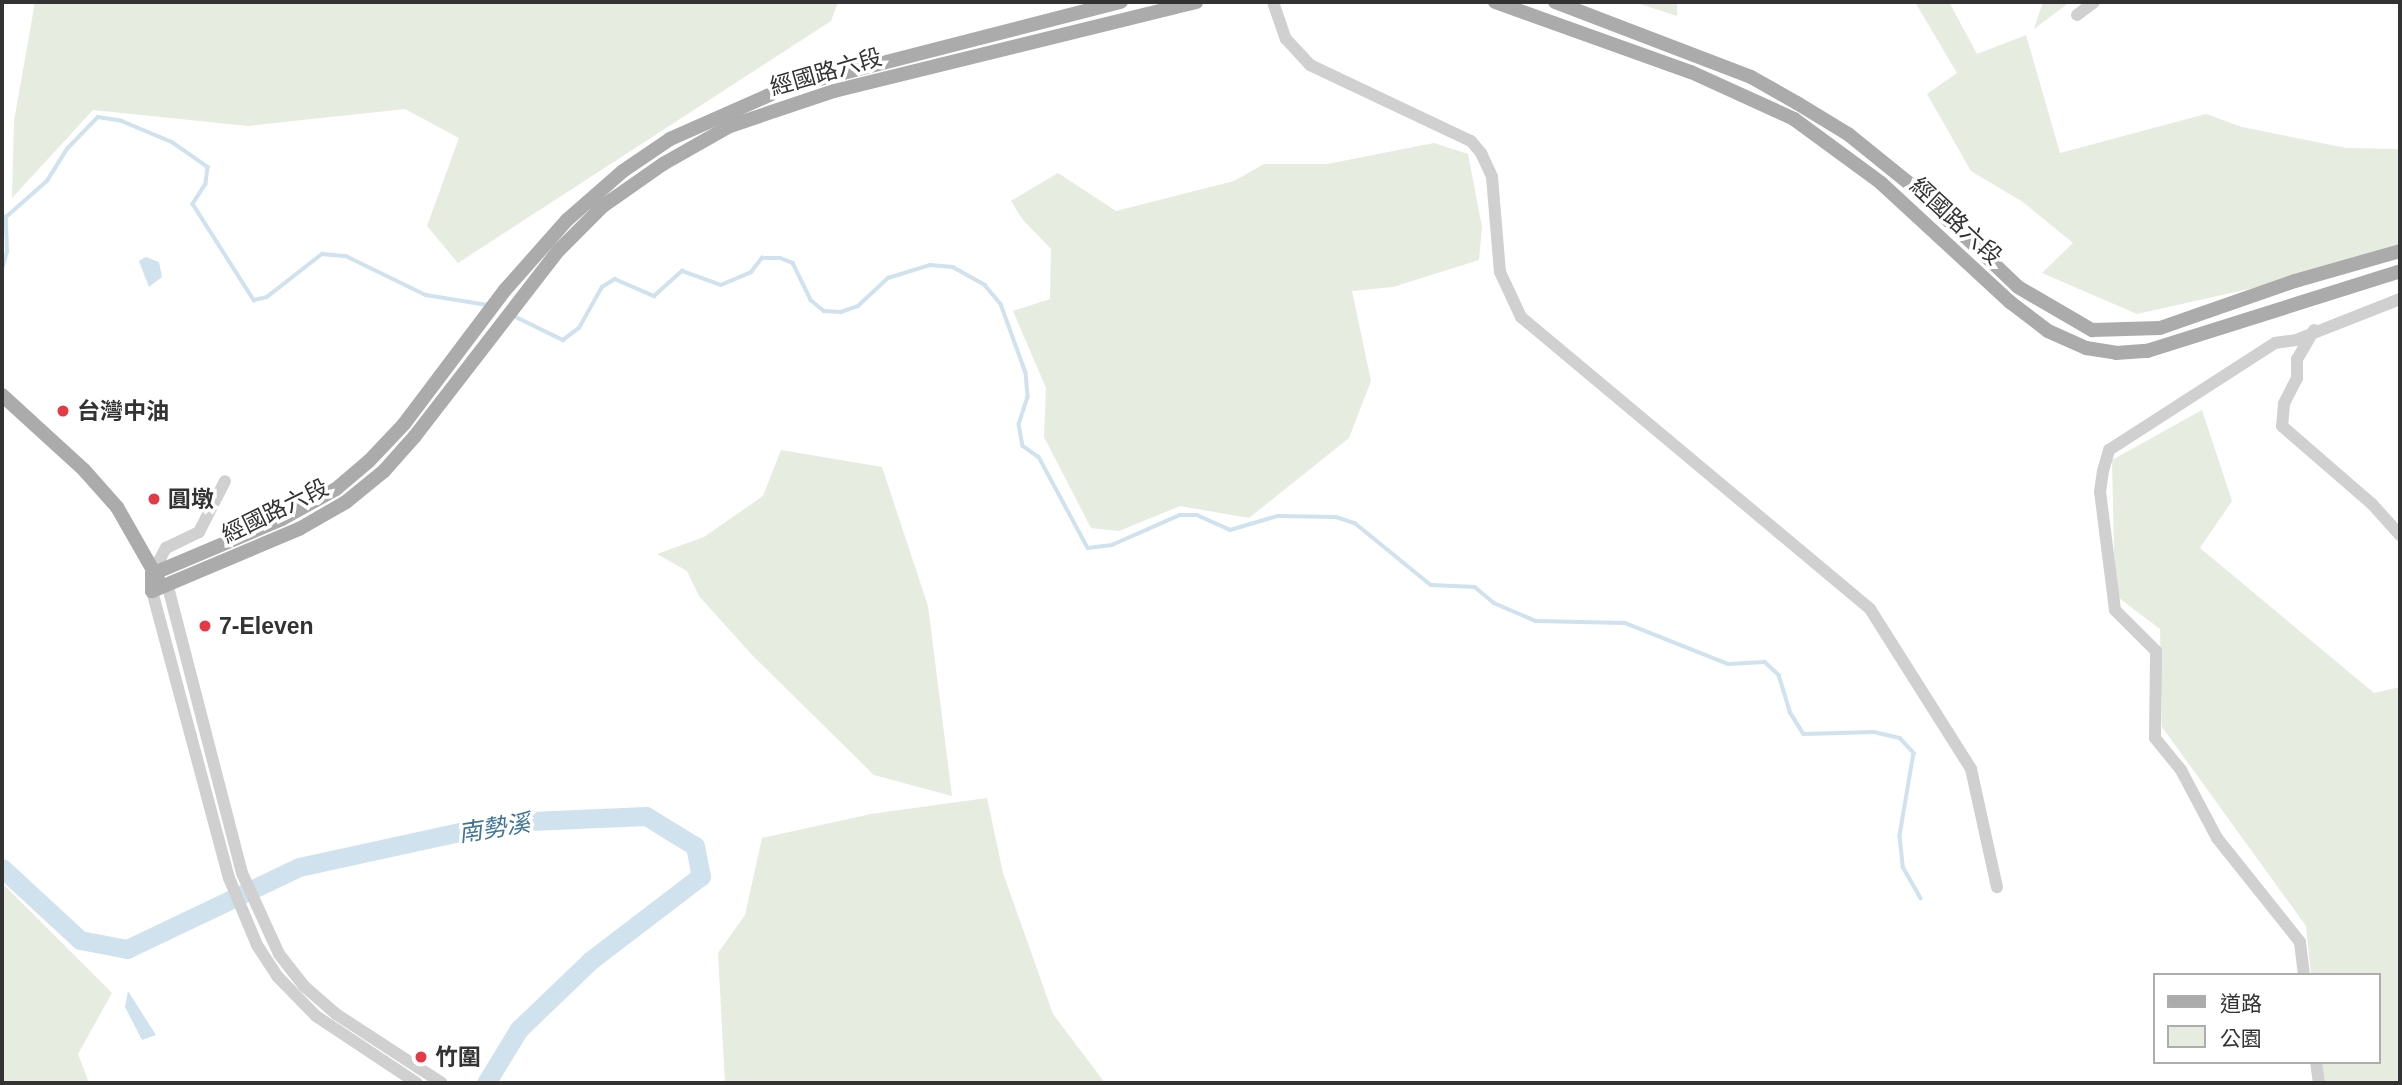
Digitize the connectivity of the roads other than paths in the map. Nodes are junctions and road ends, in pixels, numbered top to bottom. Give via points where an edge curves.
1 (1121, 2) edge
2 (1196, 2) edge
3 (1273, 2) edge
4 (1495, 2) edge
5 (1555, 2) edge
6 (2094, 2) edge
7 (2077, 15) dead end
8 (1838, 128) junction
9 (1827, 141) junction
10 (2400, 251) edge
11 (2400, 271) edge
12 (2400, 299) edge
13 (490, 311) junction
14 (506, 319) junction
15 (2314, 330) junction
16 (2, 395) edge
17 (225, 481) dead end
18 (2400, 535) edge
19 (152, 574) junction
20 (167, 587) junction
21 (152, 592) junction
22 (212, 784) junction
23 (1997, 887) dead end
24 (252, 918) junction
25 (2304, 973) edge
26 (2316, 1064) edge
27 (416, 1083) edge
28 (442, 1083) edge
29 (2319, 1083) edge

1 - 13 main road, 經國路六段 via 785,88 670,139 623,171 567,220
2 - 14 main road, 經國路六段 via 834,92 730,126 663,164 603,206 559,250
3 - 23 street via 1286,39 1310,65 1471,141 1481,153 1492,177 1500,272 1521,317 1870,609 1970,769
4 - 9 main road, 經國路六段 via 1691,72 1794,119
5 - 8 main road, 經國路六段 via 1751,76
6 - 7 street
8 - 9 main road
8 - 10 main road, 經國路六段 via 1910,184 2018,287 2092,330 2160,328 2295,281
9 - 11 main road, 經國路六段 via 1881,183 2010,302 2048,331 2086,348 2116,353 2147,351
12 - 15 street
13 - 14 main road
13 - 19 main road, 經國路六段 via 404,424 336,489 282,519
14 - 20 main road, 經國路六段 via 415,436 384,471 346,502 299,529
15 - 18 street via 2297,359 2297,378 2284,404 2282,426
15 - 25 street via 2275,343 2109,450 2100,492 2115,610 2156,651 2155,738 2181,770 2217,838 2279,910 2300,942
16 - 19 main road via 117,507
17 - 19 street via 199,531 166,548
19 - 20 main road
19 - 21 main road
20 - 21 main road, 經國路六段
20 - 22 street
21 - 22 street
22 - 24 street
22 - 24 street via 229,878
24 - 27 street via 277,976 316,1016
24 - 28 street via 304,986 356,1028
26 - 29 street

